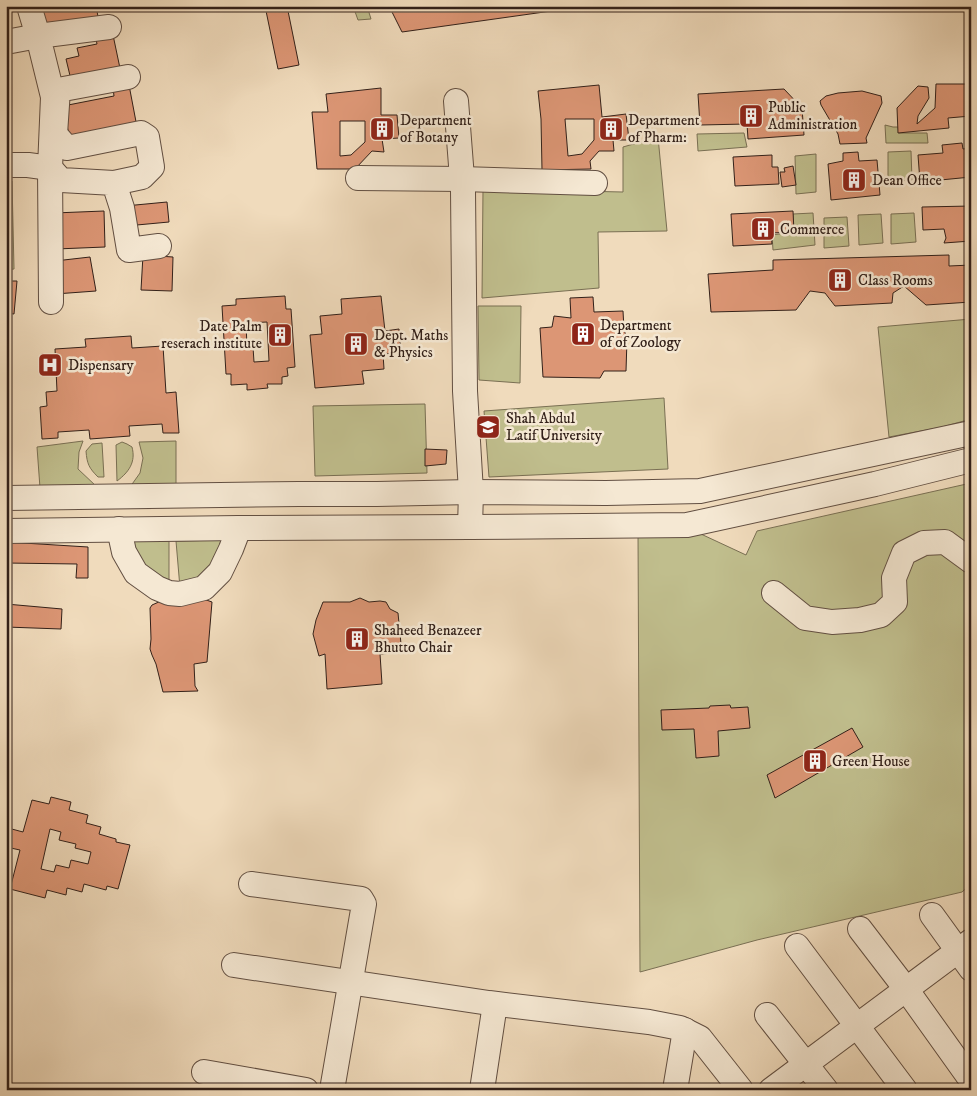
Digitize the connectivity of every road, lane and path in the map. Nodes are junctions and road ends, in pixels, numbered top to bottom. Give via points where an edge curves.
1 (29, 6) edge
2 (109, 26) dead end
3 (38, 36) junction
4 (6, 42) edge
5 (128, 77) dead end
6 (456, 101) dead end
7 (6, 164) edge
8 (50, 168) junction
9 (358, 178) dead end
10 (462, 179) junction
11 (114, 183) junction
12 (595, 183) dead end
13 (159, 246) dead end
14 (51, 302) dead end
15 (971, 433) edge
16 (869, 455) junction
17 (971, 460) edge
18 (875, 484) junction
19 (471, 492) junction
20 (6, 498) edge
21 (470, 527) junction
22 (239, 528) junction
23 (119, 529) junction
24 (6, 531) edge
25 (971, 560) edge
26 (774, 593) dead end
27 (251, 884) dead end
28 (932, 915) dead end
29 (860, 929) dead end
30 (797, 946) dead end
31 (966, 953) edge
32 (234, 966) dead end
33 (351, 983) junction
34 (906, 989) junction
35 (502, 1005) junction
36 (766, 1015) dead end
37 (857, 1025) junction
38 (684, 1030) junction
39 (806, 1064) junction
40 (204, 1072) dead end
41 (971, 1080) edge
42 (491, 1089) edge
43 (306, 1090) edge
44 (332, 1090) edge
45 (675, 1090) edge
46 (741, 1090) edge
47 (771, 1090) edge
48 (826, 1090) edge
49 (904, 1090) edge

1 - 3 street
2 - 3 street
3 - 4 street
3 - 8 street via 53,97
5 - 11 street via 58,90 55,134 67,148 141,133 147,137 152,167 142,178
6 - 10 street
7 - 8 street
8 - 11 street via 61,180
8 - 14 street
9 - 10 street
10 - 12 street
10 - 19 street via 465,391
11 - 13 street via 129,250
15 - 16 street
16 - 18 street
16 - 19 street via 700,491 606,494
17 - 18 street
18 - 21 street via 687,525
19 - 20 street
19 - 21 street
21 - 22 street
22 - 23 street
22 - 23 street via 220,572 204,588 180,594 157,588 136,573 124,552
23 - 24 street
25 - 26 street via 945,542 924,543 904,553 894,578 895,602 881,616 860,620 832,622 805,618
27 - 33 street via 361,899 364,904
28 - 31 street
29 - 34 street
30 - 37 street
31 - 34 street
32 - 33 street
33 - 35 street
33 - 44 street
34 - 37 street
34 - 41 street
35 - 38 street via 649,1022
35 - 42 street
36 - 39 street
37 - 39 street
37 - 49 street
38 - 45 street
38 - 46 street via 700,1038
39 - 47 street
39 - 48 street
40 - 43 street

